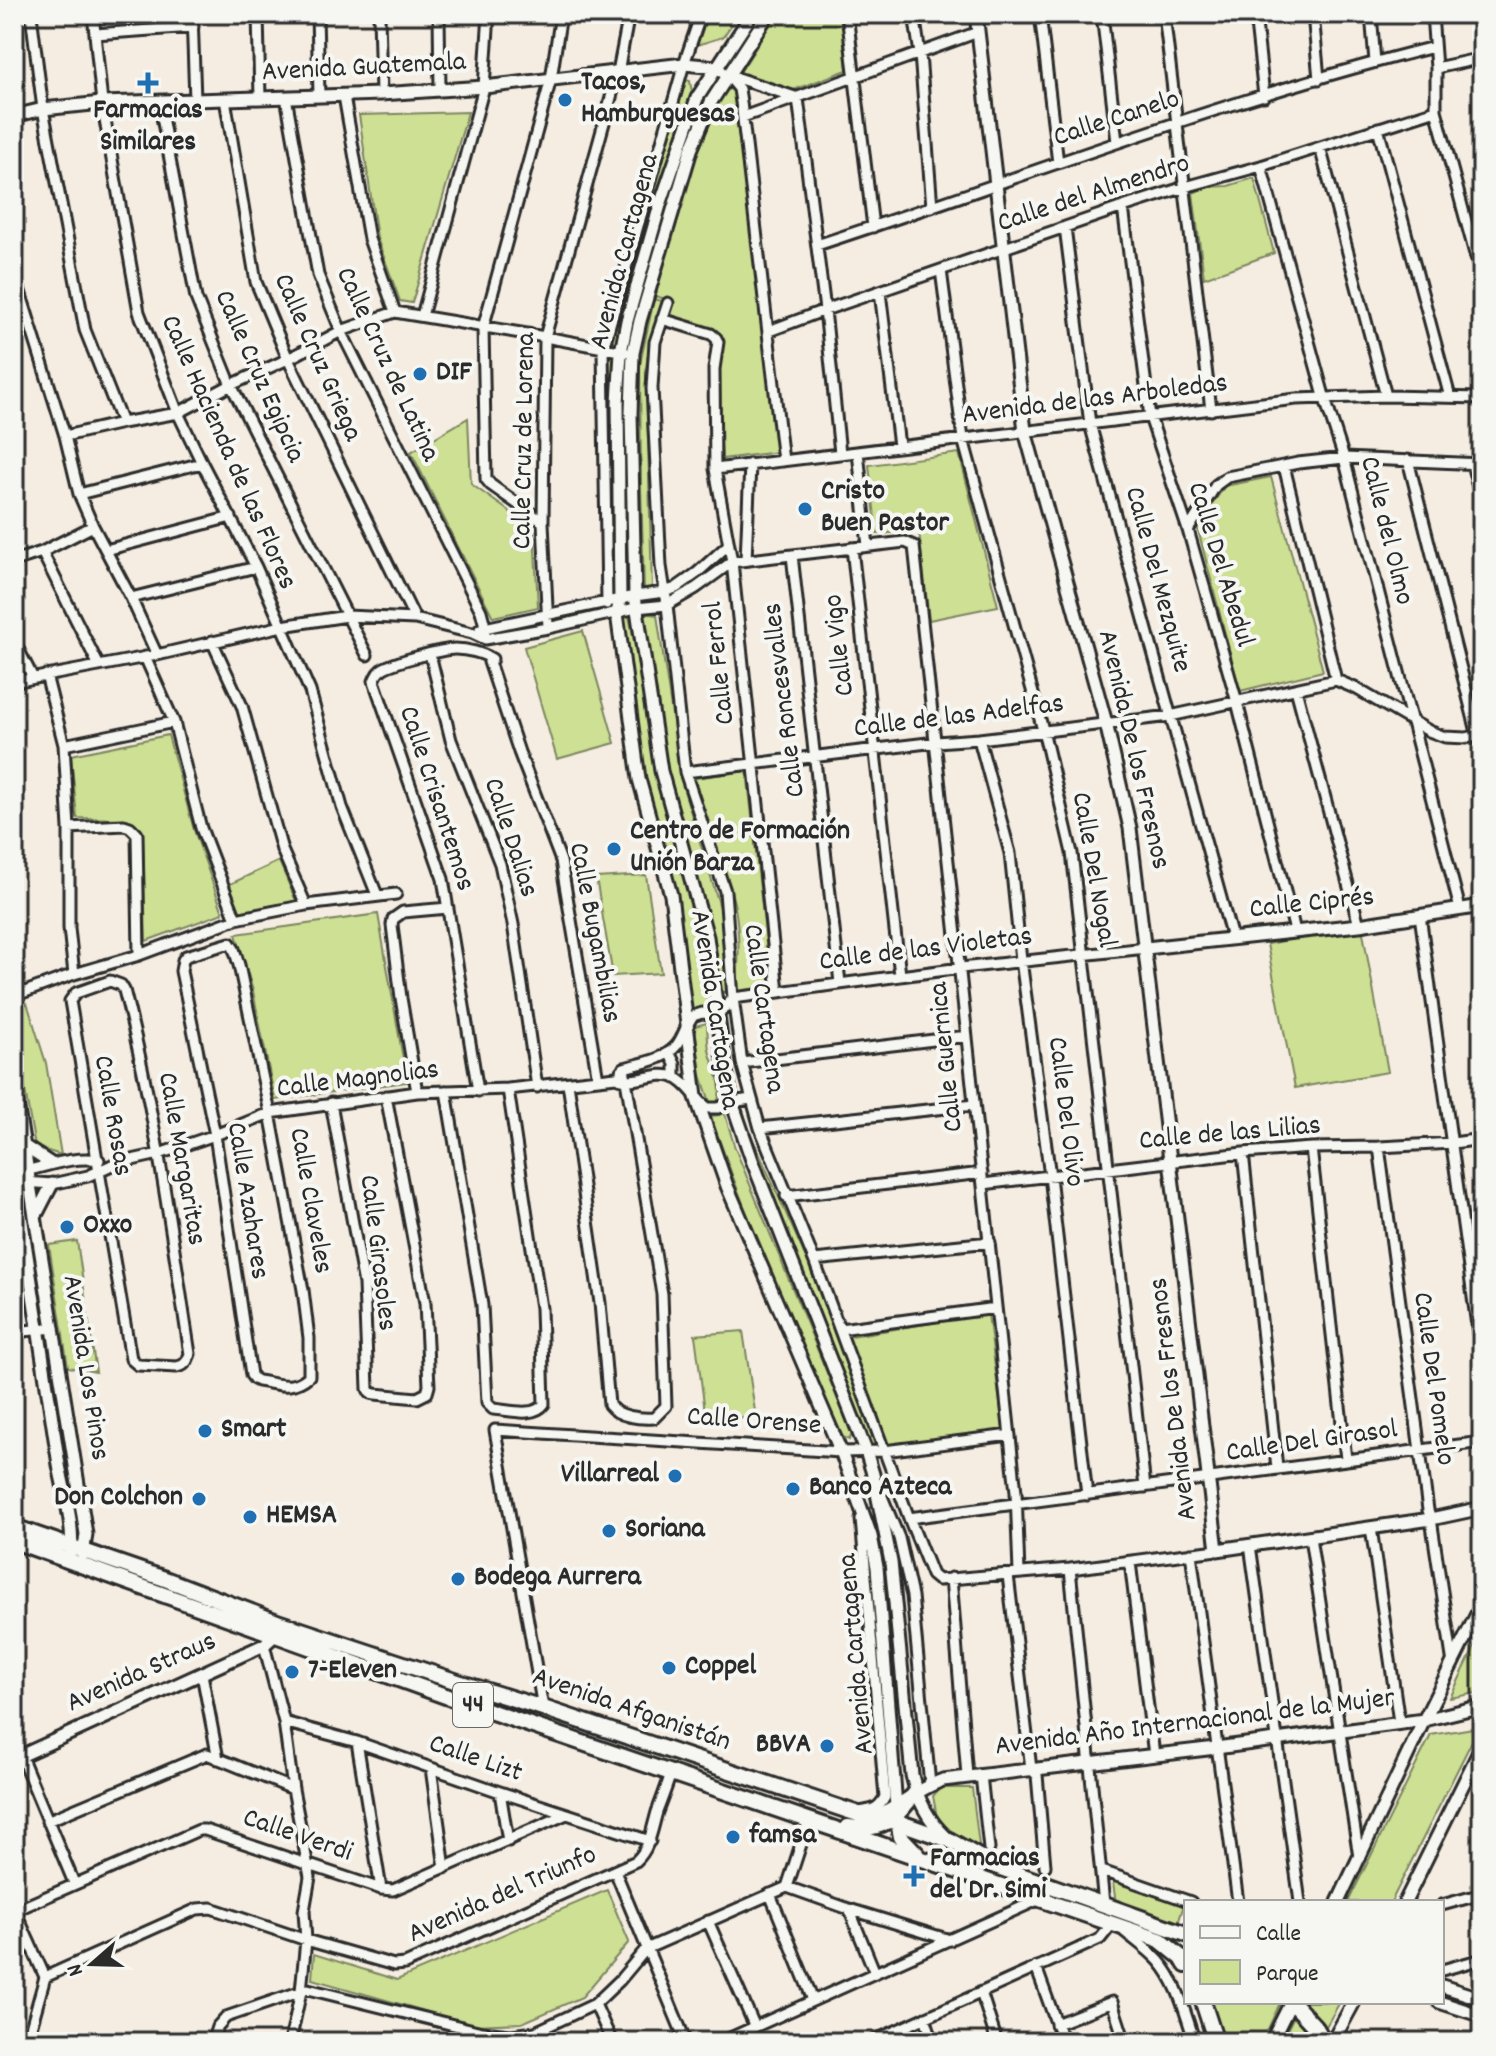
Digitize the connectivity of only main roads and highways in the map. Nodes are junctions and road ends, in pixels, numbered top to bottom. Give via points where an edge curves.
1 (14, 1527) edge
2 (14, 1541) edge
3 (76, 1555) junction
4 (273, 1634) junction
5 (671, 1773) junction
6 (731, 1773) junction
7 (923, 1789) road end
8 (895, 1817) junction
9 (809, 1820) junction
10 (920, 1857) junction
11 (1126, 1925) junction
12 (1184, 1934) edge
13 (1184, 1962) edge
14 (1204, 2004) edge
15 (1294, 2004) edge
16 (1216, 2042) edge
17 (1324, 2042) edge

1 - 3 main road, Avenida Afganistán / 44
2 - 3 main road, Avenida Afganistán / 44
3 - 4 main road, Avenida Afganistán / 44 via 165,1579
4 - 5 main road, Avenida Afganistán / 44
4 - 6 main road, Avenida Afganistán / 44 via 458,1682
5 - 6 main road via 688,1765
5 - 9 main road, Avenida Afganistán / 44
6 - 8 main road, Avenida Afganistán / 44 via 874,1819
7 - 8 main road
8 - 9 main road via 862,1829
8 - 10 main road via 901,1837
8 - 11 main road, Avenida Afganistán / 44 via 995,1866 1104,1904
9 - 10 main road, Avenida Afganistán / 44
10 - 11 main road, Avenida Afganistán / 44
11 - 12 main road, 44
11 - 13 main road, 44 via 1160,1940
14 - 16 main road
15 - 17 main road

